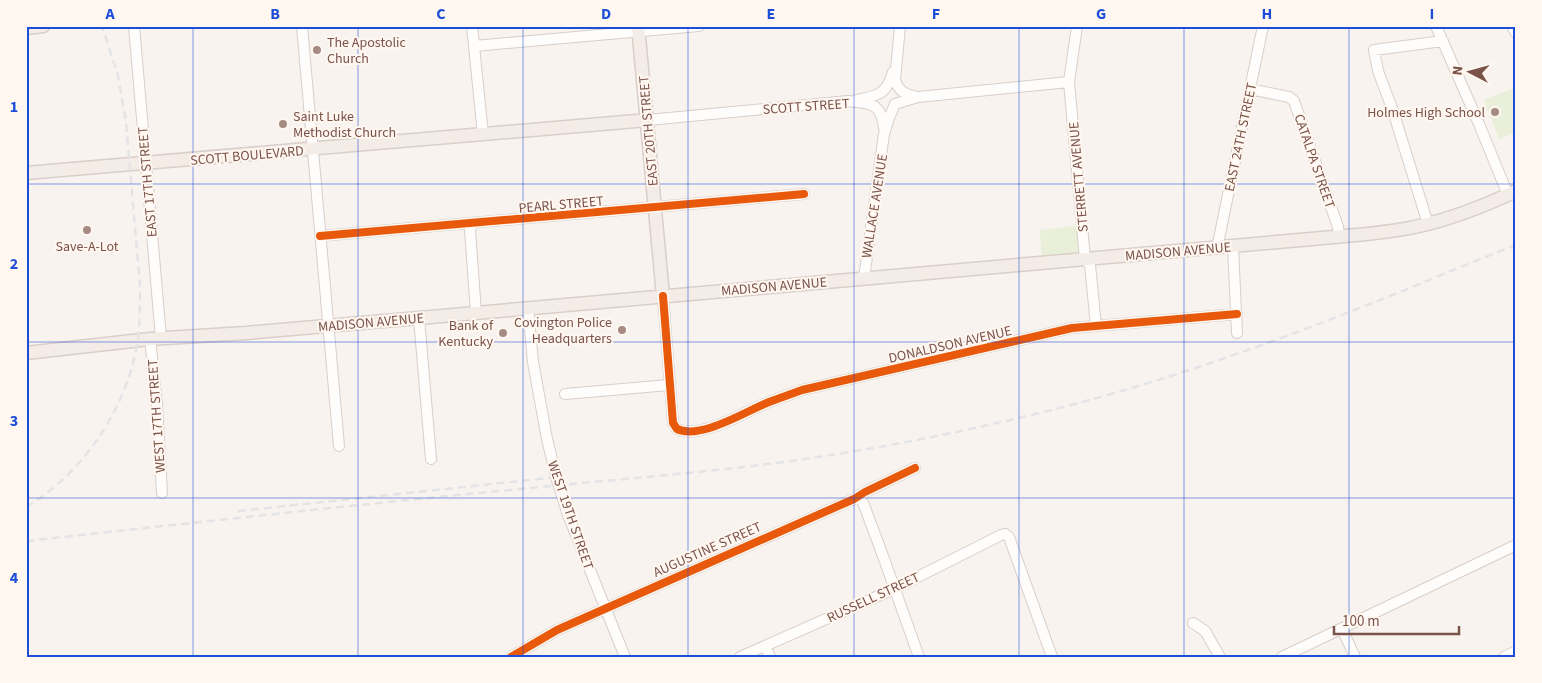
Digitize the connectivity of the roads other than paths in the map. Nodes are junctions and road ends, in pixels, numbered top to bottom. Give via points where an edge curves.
1 (43, 26) edge
2 (134, 26) edge
3 (302, 26) edge
4 (472, 26) edge
5 (699, 26) edge
6 (900, 26) edge
7 (1077, 26) edge
8 (1264, 26) edge
9 (1436, 26) edge
10 (1512, 26) edge
11 (26, 28) edge
12 (639, 29) edge
13 (1516, 33) edge
14 (1443, 41) junction
15 (474, 46) junction
16 (896, 62) junction
17 (1069, 82) junction
18 (1250, 89) junction
19 (918, 97) junction
20 (848, 101) junction
21 (648, 120) junction
22 (884, 134) junction
23 (483, 135) junction
24 (312, 150) junction
25 (146, 164) junction
26 (26, 173) edge
27 (1512, 193) edge
28 (804, 194) dead end
29 (656, 208) junction
30 (472, 224) junction
31 (1428, 224) junction
32 (320, 236) junction
33 (1339, 237) junction
34 (1233, 246) junction
35 (1217, 248) junction
36 (1085, 259) junction
37 (864, 278) junction
38 (663, 296) junction
39 (528, 308) junction
40 (476, 313) junction
41 (1237, 314) junction
42 (419, 318) junction
43 (329, 325) junction
44 (1096, 326) junction
45 (1237, 333) dead end
46 (155, 338) junction
47 (26, 353) edge
48 (669, 385) junction
49 (565, 394) dead end
50 (339, 446) dead end
51 (431, 458) dead end
52 (915, 468) dead end
53 (162, 493) dead end
54 (859, 495) junction
55 (1516, 545) edge
56 (894, 589) junction
57 (606, 608) junction
58 (1193, 623) dead end
59 (1342, 629) junction
60 (765, 646) junction
61 (1516, 651) edge
62 (511, 657) edge
63 (625, 657) edge
64 (740, 657) edge
65 (770, 657) edge
66 (919, 657) edge
67 (1052, 657) edge
68 (1220, 657) edge
69 (1282, 657) edge
70 (1355, 657) edge
71 (1504, 657) edge

1 - 11 main road
2 - 25 street, EAST 17TH STREET
3 - 24 street
4 - 15 street
5 - 12 street
6 - 16 street
7 - 17 street, STERRETT AVENUE
8 - 18 street, EAST 24TH STREET
9 - 14 street
10 - 13 street
12 - 15 street
12 - 21 main road, EAST 20TH STREET
14 - 27 street
14 - 31 street via 1374,50
15 - 23 street
16 - 19 street via 898,88 904,94
16 - 20 street via 887,88 880,94
17 - 19 street
17 - 36 street, STERRETT AVENUE
18 - 33 street, CATALPA STREET via 1289,97 1294,101
18 - 35 street, EAST 24TH STREET
19 - 22 street via 895,104
20 - 21 street, SCOTT STREET
20 - 22 street, SCOTT STREET via 877,108 882,115
21 - 23 main road, SCOTT BOULEVARD
21 - 29 main road, EAST 20TH STREET
22 - 37 street, WALLACE AVENUE
23 - 24 main road, SCOTT BOULEVARD
24 - 25 main road, SCOTT BOULEVARD
24 - 32 street
25 - 26 main road, SCOTT BOULEVARD
25 - 46 street, EAST 17TH STREET
27 - 31 main road, MADISON AVENUE
28 - 29 street, PEARL STREET
29 - 30 street, PEARL STREET
29 - 38 main road, EAST 20TH STREET
30 - 32 street, PEARL STREET
30 - 40 street
31 - 33 main road, MADISON AVENUE
32 - 43 street
33 - 34 main road, MADISON AVENUE
34 - 35 main road, MADISON AVENUE
34 - 41 street
35 - 36 main road, MADISON AVENUE
36 - 37 main road, MADISON AVENUE
36 - 44 street, STERRETT AVENUE via 1090,265
37 - 38 main road, MADISON AVENUE
38 - 39 main road, MADISON AVENUE
38 - 48 street
39 - 40 main road, MADISON AVENUE
39 - 57 street, WEST 19TH STREET, bridge via 533,362 557,480
40 - 42 main road, MADISON AVENUE
41 - 44 street, DONALDSON AVENUE
41 - 45 street
42 - 43 main road, MADISON AVENUE
42 - 51 street
43 - 46 main road, MADISON AVENUE
43 - 50 street
44 - 48 street, DONALDSON AVENUE via 1072,328 802,390 719,424 689,432 677,429 673,423
46 - 47 main road, MADISON AVENUE
46 - 53 street, WEST 17TH STREET
48 - 49 street
52 - 54 street, AUGUSTINE STREET
54 - 56 street
54 - 57 street, AUGUSTINE STREET
55 - 59 street
56 - 60 street, RUSSELL STREET
56 - 66 street
56 - 67 street, RUSSELL STREET via 1005,534
57 - 62 street, AUGUSTINE STREET via 557,630
57 - 63 street, WEST 19TH STREET
58 - 68 street via 1205,631
59 - 69 street
59 - 70 street
60 - 64 street, RUSSELL STREET
60 - 65 street
61 - 71 street

